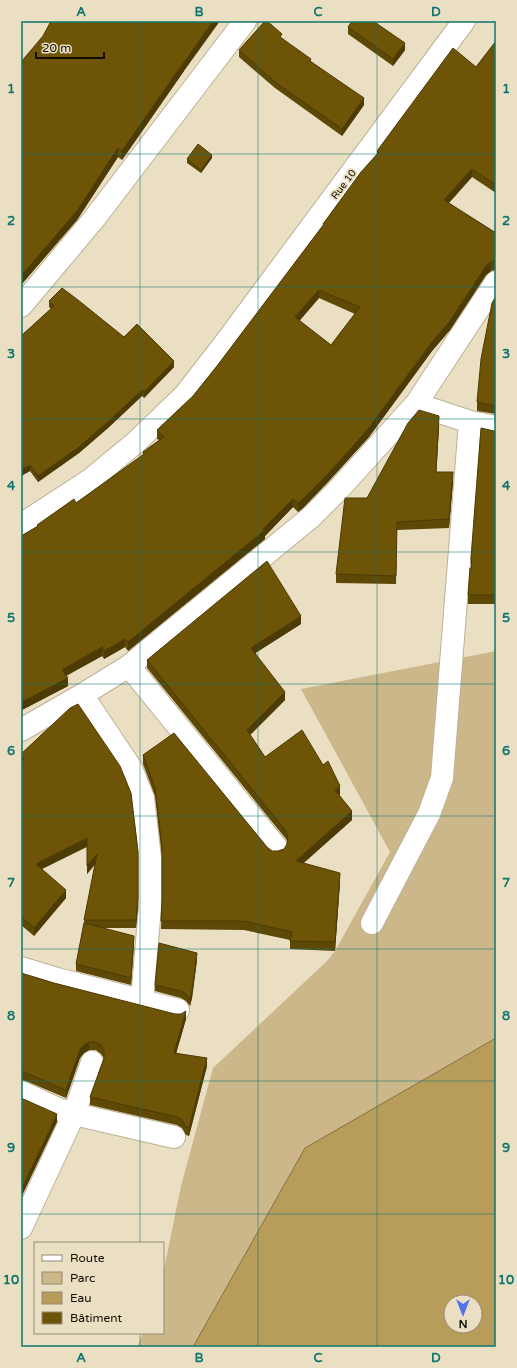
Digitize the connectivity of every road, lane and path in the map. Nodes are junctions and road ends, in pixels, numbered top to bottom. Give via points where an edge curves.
1 (245, 21) edge
2 (464, 21) edge
3 (496, 282) edge
4 (21, 306) edge
5 (416, 404) junction
6 (470, 422) junction
7 (496, 427) edge
8 (21, 525) edge
9 (129, 666) junction
10 (82, 695) junction
11 (21, 730) edge
12 (276, 848) dead end
13 (372, 924) dead end
14 (21, 968) edge
15 (142, 1000) junction
16 (178, 1010) dead end
17 (92, 1062) dead end
18 (21, 1092) edge
19 (74, 1114) junction
20 (174, 1137) dead end
21 (21, 1228) edge

1 - 4 street via 94,219
2 - 8 street, Rue 10 via 184,396 135,443 90,480
3 - 5 street
5 - 6 street
5 - 9 street via 311,517
6 - 7 street
6 - 13 street via 442,778 429,814
9 - 10 street
9 - 12 street
10 - 11 street
10 - 15 street via 131,768 143,798 150,858 150,907
14 - 15 street
15 - 16 street
17 - 19 street
18 - 19 street
19 - 20 street
19 - 21 street

